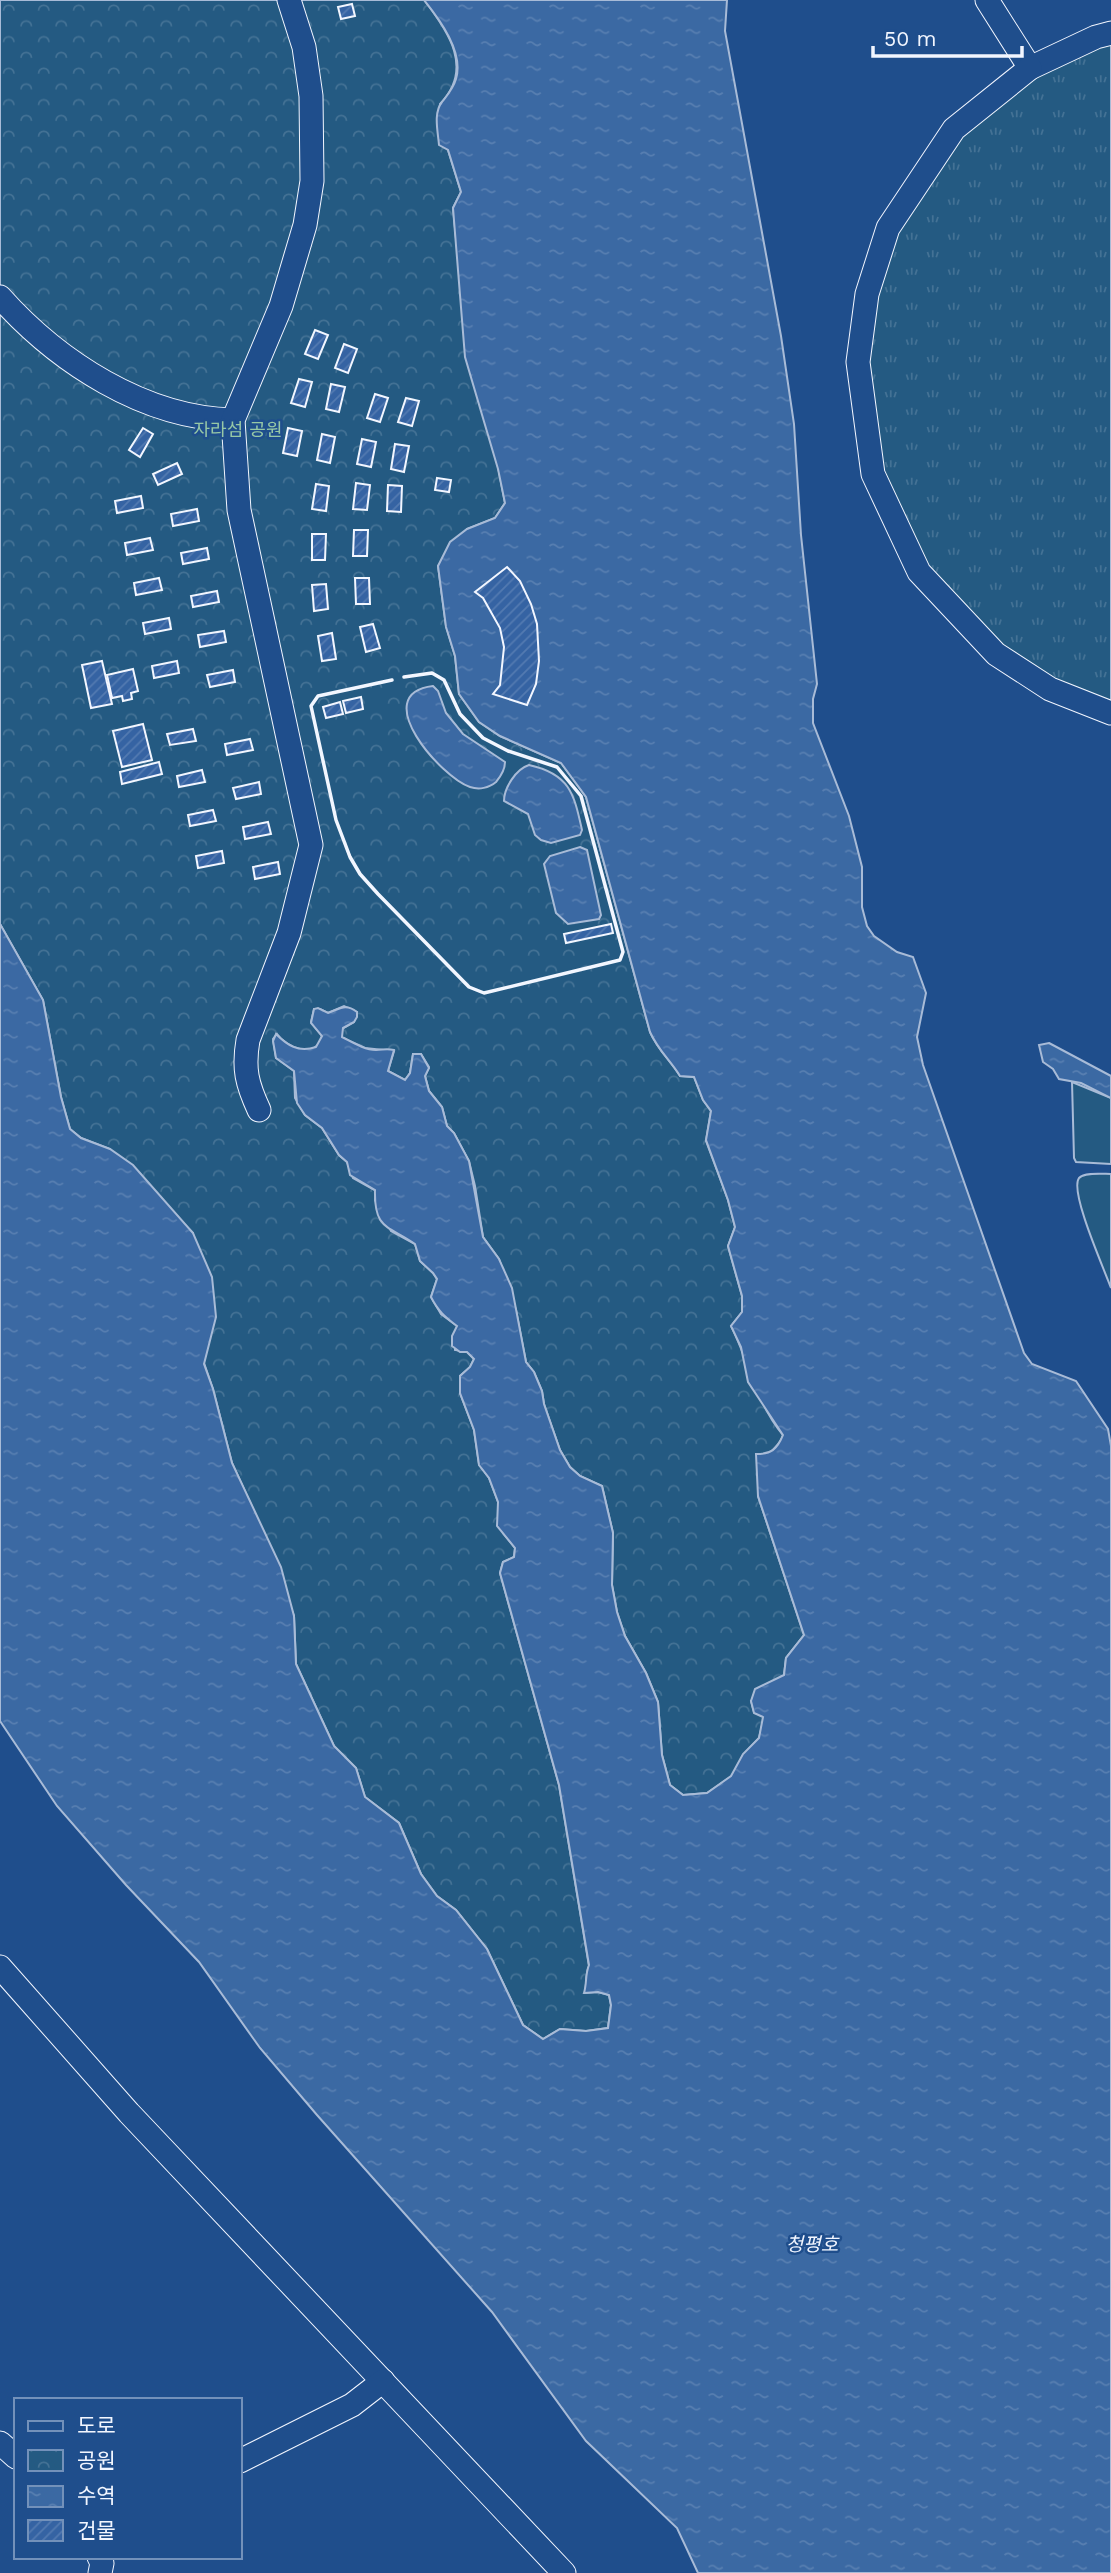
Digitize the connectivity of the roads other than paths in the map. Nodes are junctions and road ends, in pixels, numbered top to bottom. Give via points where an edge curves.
1 (289, 0) edge
2 (987, 0) edge
3 (1111, 33) edge
4 (1030, 68) junction
5 (0, 297) edge
6 (233, 420) junction
7 (1111, 713) edge
8 (259, 1110) dead end
9 (0, 1966) edge
10 (383, 2381) junction
11 (0, 2444) edge
12 (14, 2455) edge
13 (242, 2460) edge
14 (564, 2573) edge

1 - 6 street via 304,47 311,96 312,181 305,225 284,295
2 - 4 street
3 - 4 street
4 - 7 street via 954,129 888,228 867,294 858,362 873,474 919,572 996,654 1050,688
5 - 6 street via 33,331 122,391 163,408 206,419
6 - 8 street via 239,510 311,845 289,933 248,1040 247,1084
9 - 10 street via 129,2113
10 - 13 street via 352,2405
10 - 14 street
11 - 12 street

